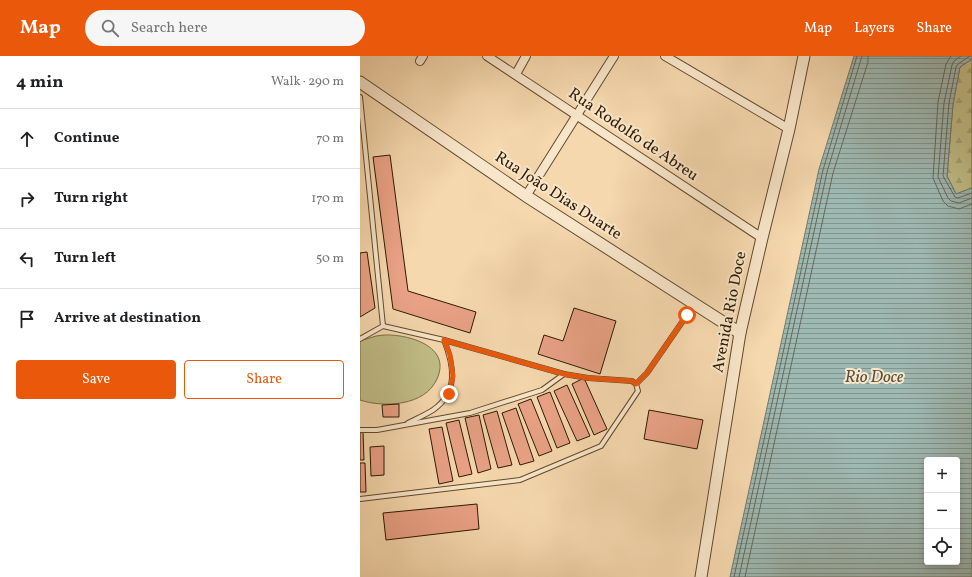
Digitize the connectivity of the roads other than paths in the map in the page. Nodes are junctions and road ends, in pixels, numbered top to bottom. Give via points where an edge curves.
1 (488, 56) edge
2 (526, 56) edge
3 (614, 56) edge
4 (665, 56) edge
5 (804, 56) edge
6 (516, 74) junction
7 (360, 82) edge
8 (360, 96) edge
9 (578, 114) junction
10 (789, 129) junction
11 (526, 196) junction
12 (762, 238) junction
13 (687, 315) dead end
14 (383, 326) junction
15 (740, 333) junction
16 (360, 339) edge
17 (444, 340) junction
18 (564, 374) junction
19 (636, 384) junction
20 (404, 425) junction
21 (360, 426) edge
22 (360, 430) edge
23 (366, 430) junction
24 (360, 499) edge
25 (701, 577) edge

1 - 6 street, Rua Rodolfo de Abreu
2 - 6 street
3 - 9 street
4 - 10 street
5 - 10 street, Avenida Rio Doce
6 - 9 street, Rua Rodolfo de Abreu
7 - 11 street, Rua João Dias Duarte
8 - 14 lane
9 - 11 street
9 - 12 street, Rua Rodolfo de Abreu
10 - 12 street, Avenida Rio Doce
11 - 15 street, Rua João Dias Duarte
12 - 15 street, Avenida Rio Doce
13 - 19 lane via 647,373
14 - 16 lane
14 - 17 lane
15 - 25 street, Avenida Rio Doce
17 - 18 lane
17 - 20 lane via 450,355 453,376 449,394 434,409
18 - 19 lane via 632,381
18 - 20 lane via 542,390 470,413
19 - 24 lane via 638,391 601,446 520,480
20 - 23 lane
21 - 23 lane
22 - 23 lane

